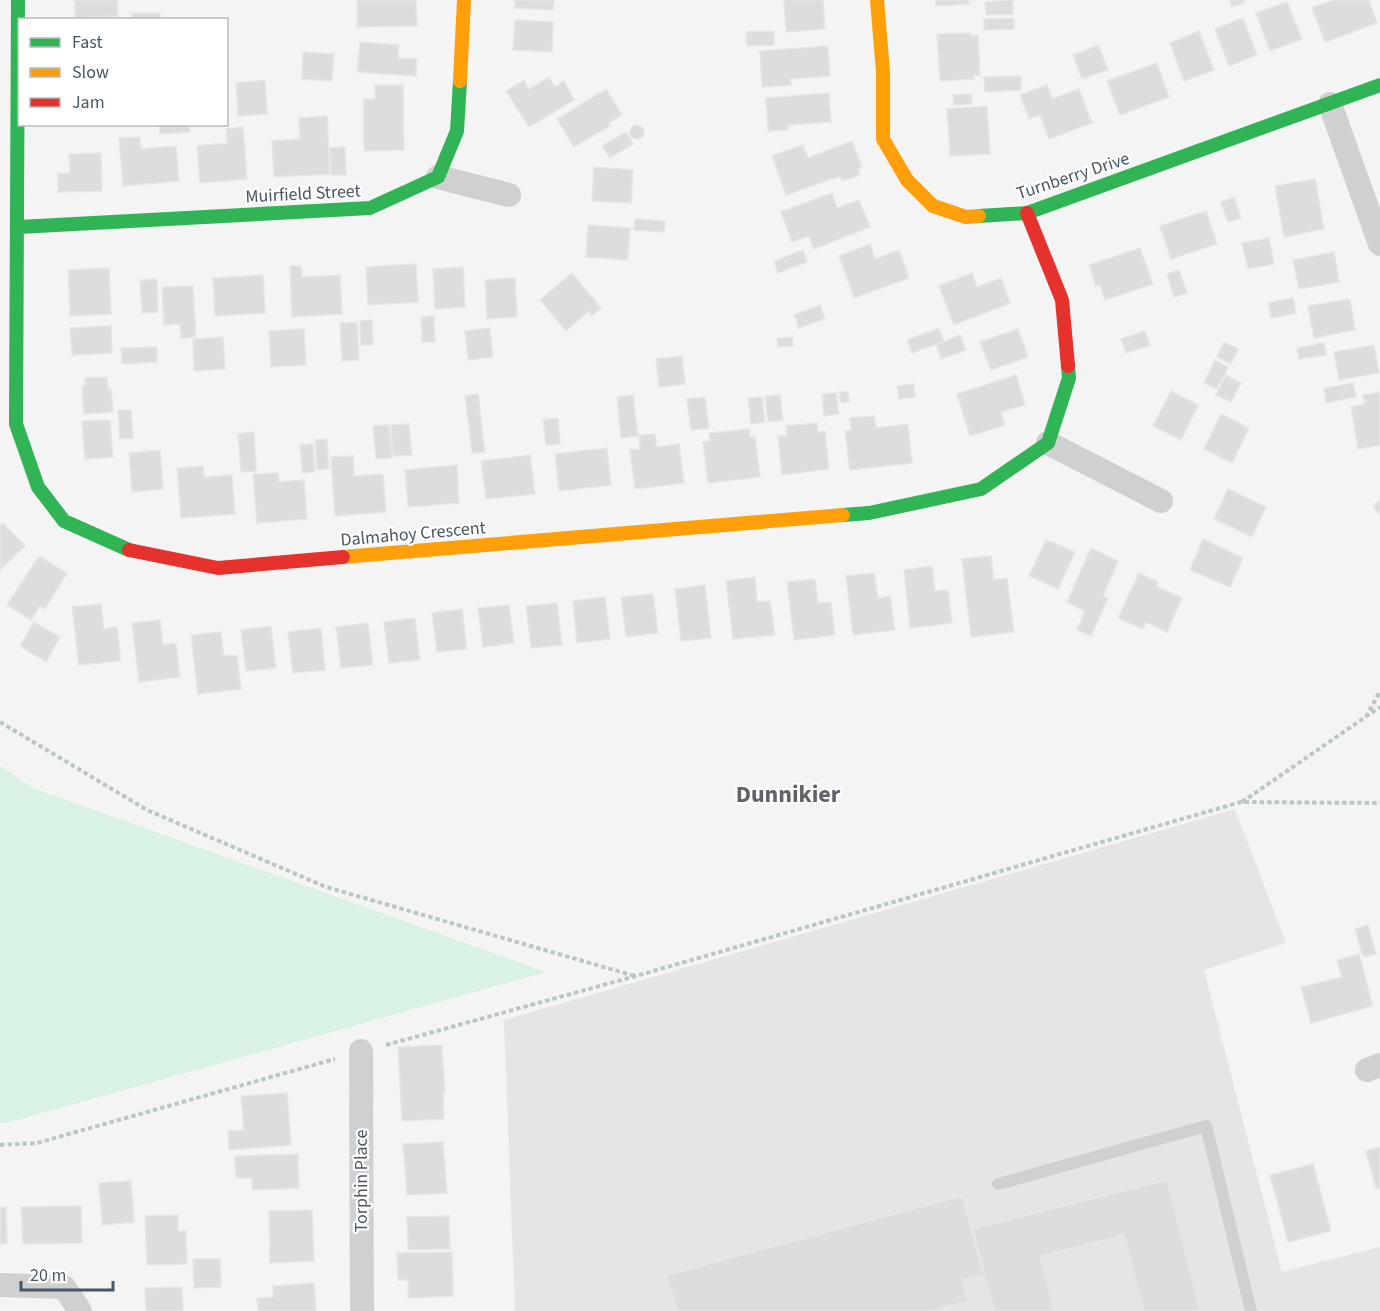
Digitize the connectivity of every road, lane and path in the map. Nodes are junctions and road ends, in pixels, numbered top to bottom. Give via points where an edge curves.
1 (18, 0) edge
2 (464, 0) edge
3 (877, 0) edge
4 (18, 18) edge
5 (1380, 85) edge
6 (1330, 104) junction
7 (19, 126) edge
8 (438, 177) junction
9 (509, 195) dead end
10 (1027, 213) junction
11 (19, 227) junction
12 (1380, 243) edge
13 (1048, 443) junction
14 (1161, 501) dead end
15 (1380, 691) edge
16 (1380, 707) edge
17 (1365, 717) junction
18 (0, 722) edge
19 (1241, 802) junction
20 (1380, 802) edge
21 (636, 976) junction
22 (361, 1051) junction
23 (0, 1145) edge
24 (998, 1184) dead end
25 (0, 1285) edge
26 (80, 1311) edge
27 (362, 1311) edge
28 (1251, 1311) edge

1 - 4 street, Dalmahoy Crescent
2 - 8 street via 457,131
3 - 10 street, Turnberry Drive via 883,139 907,180 933,206 966,217
5 - 6 street, Turnberry Drive
6 - 10 street, Turnberry Drive
6 - 12 street
7 - 11 street, Dalmahoy Crescent
8 - 9 street
8 - 11 street, Muirfield Street via 370,208
10 - 13 street via 1062,300 1069,378
11 - 13 street, Dalmahoy Crescent via 16,424 38,487 64,522 126,549 218,568 869,513 981,489
13 - 14 street
15 - 17 path
16 - 17 path
17 - 19 path
18 - 21 path via 147,810 326,887
19 - 20 path
19 - 21 path
21 - 22 path
22 - 23 path via 37,1143
22 - 27 street, Torphin Place
24 - 28 lane via 1206,1126
25 - 26 street via 64,1287

